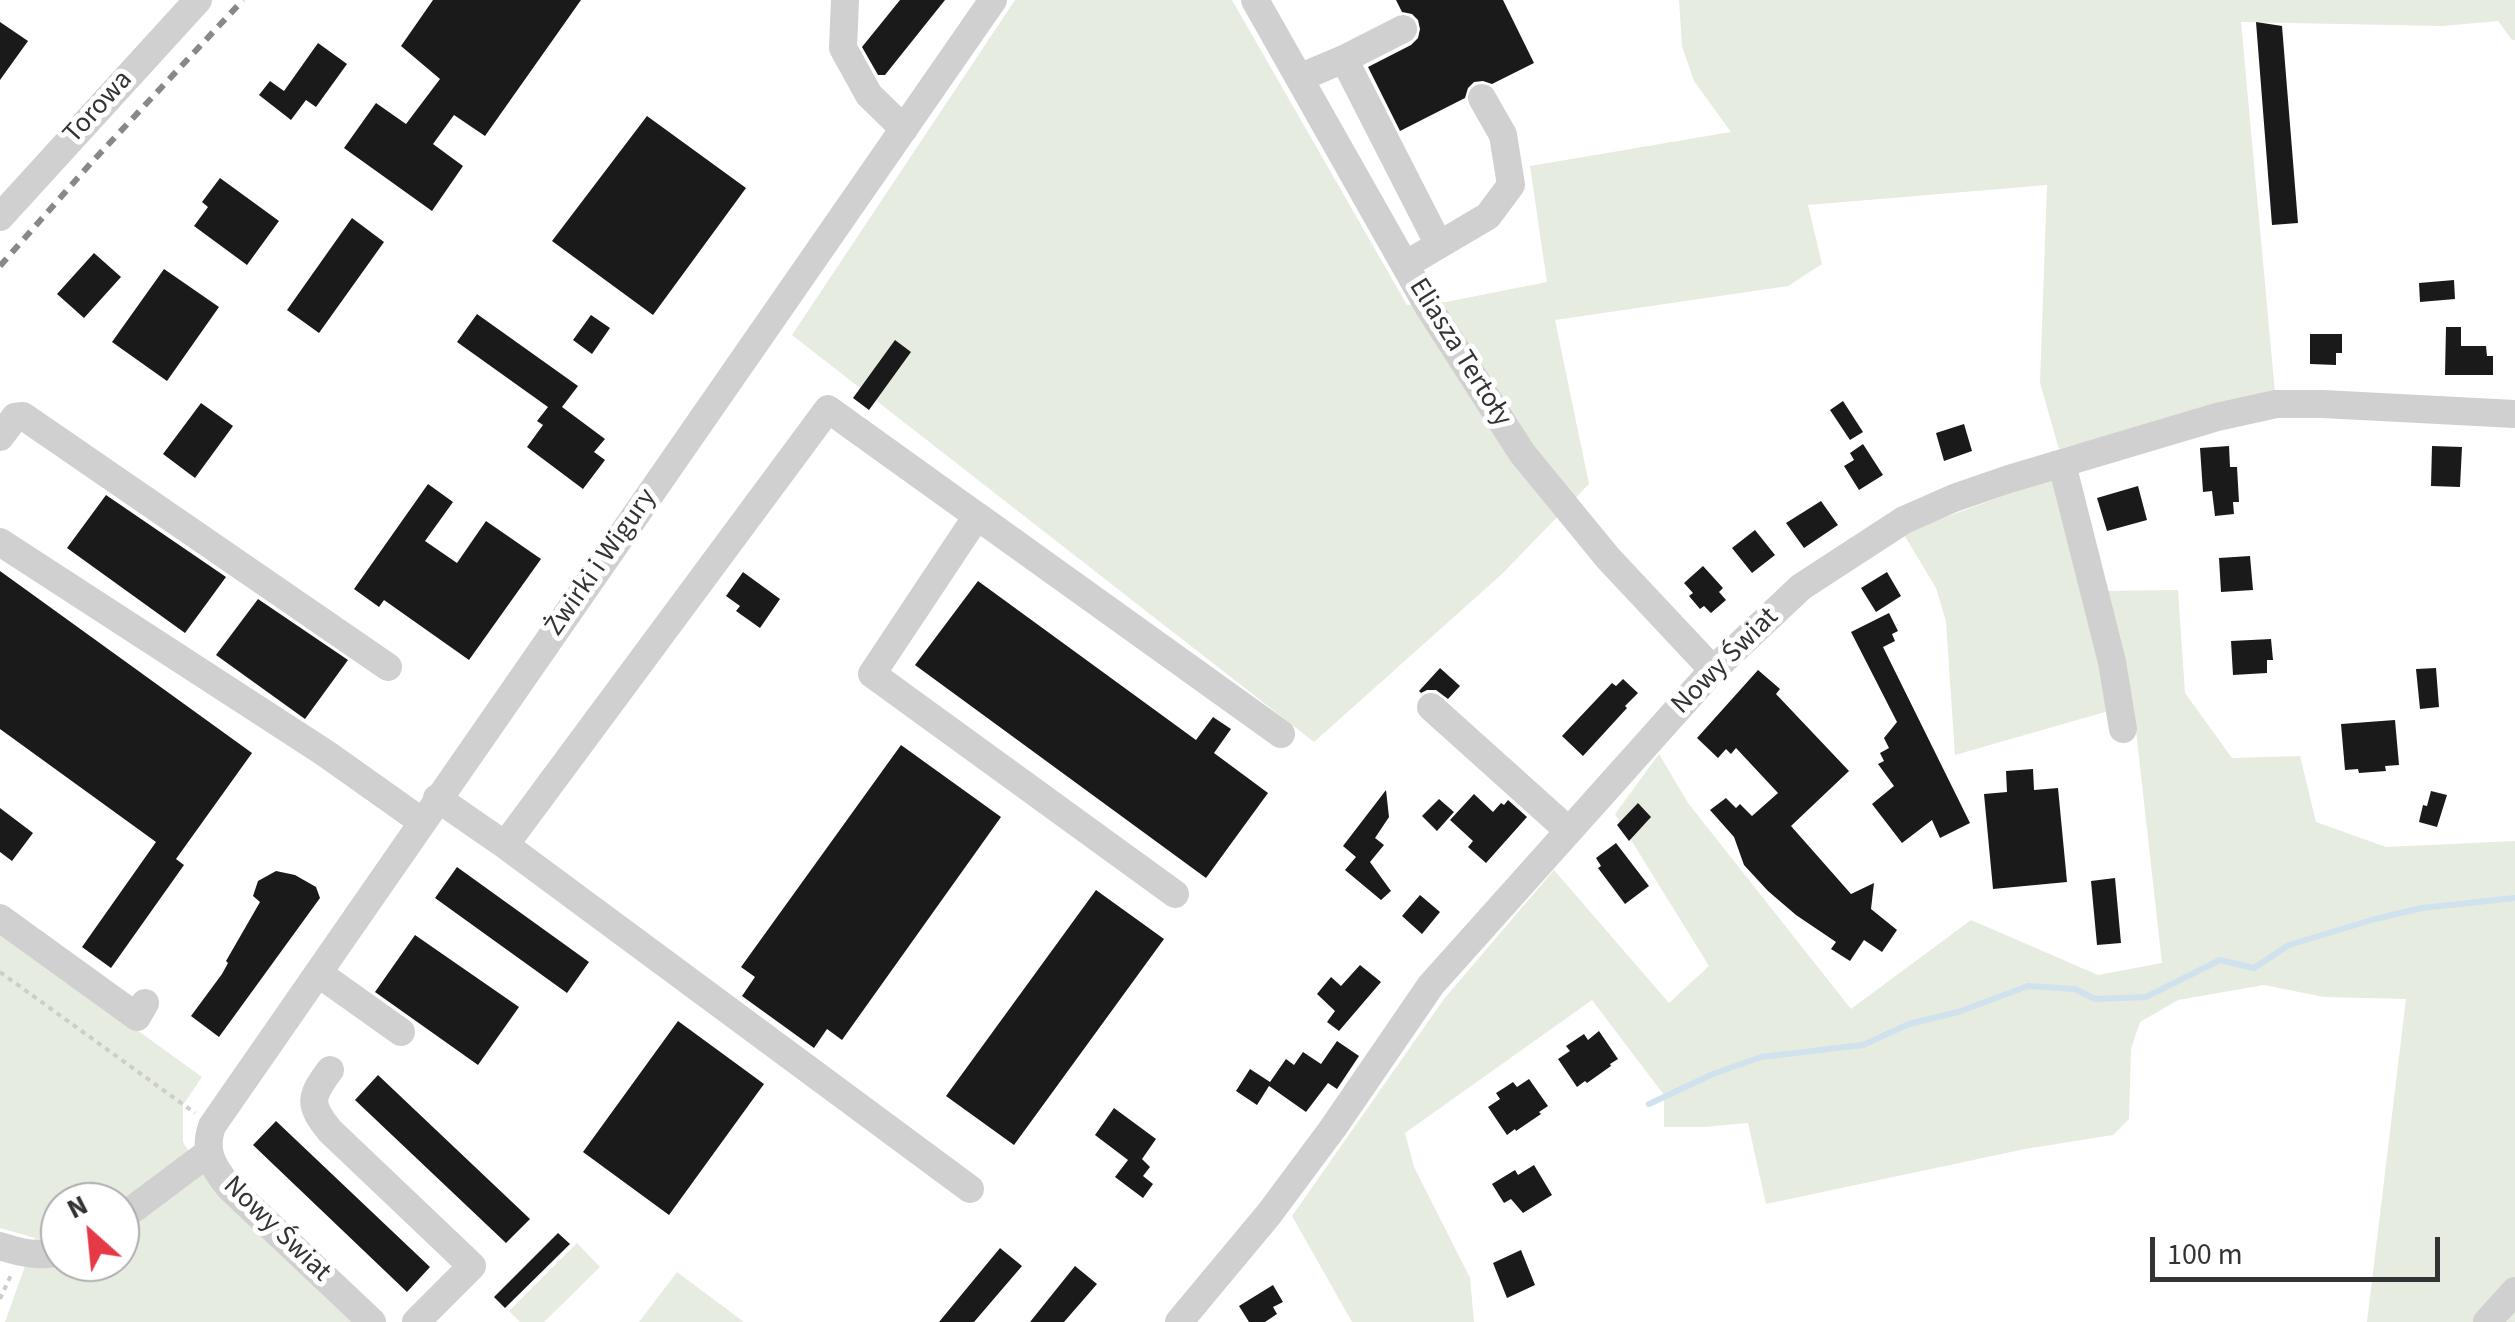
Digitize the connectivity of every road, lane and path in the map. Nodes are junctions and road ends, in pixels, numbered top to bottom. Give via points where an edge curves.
1 (198, 0) edge
2 (846, 0) edge
3 (993, 0) edge
4 (1255, 0) edge
5 (1403, 29) dead end
6 (1344, 59) junction
7 (1299, 78) junction
8 (1482, 98) dead end
9 (904, 129) junction
10 (0, 217) edge
11 (1439, 244) junction
12 (1405, 265) junction
13 (2515, 414) edge
14 (0, 437) edge
15 (2062, 464) junction
16 (977, 516) junction
17 (0, 542) edge
18 (388, 667) dead end
19 (1712, 670) junction
20 (1431, 707) dead end
21 (2123, 729) dead end
22 (1281, 734) dead end
23 (429, 809) junction
24 (1569, 830) junction
25 (504, 845) junction
26 (1175, 894) dead end
27 (0, 918) edge
28 (0, 972) edge
29 (318, 974) junction
30 (145, 1003) dead end
31 (401, 1032) dead end
32 (330, 1070) dead end
33 (210, 1139) junction
34 (970, 1188) dead end
35 (140, 1202) edge
36 (10, 1249) edge
37 (40, 1253) edge
38 (2515, 1291) edge
39 (0, 1299) edge
40 (372, 1322) edge
41 (416, 1322) edge
42 (1179, 1322) edge
43 (2487, 1322) edge

1 - 10 street, Torowa
2 - 9 street via 843,48 869,95
3 - 9 street, Żwirki i Wigury
4 - 7 street, Eliasza Tertoły
5 - 6 street
6 - 7 street
6 - 11 street
7 - 12 street, Eliasza Tertoły
8 - 11 street via 1503,135 1510,185 1488,216
9 - 23 street, Żwirki i Wigury
11 - 12 street
12 - 19 street, Eliasza Tertoły via 1522,453
13 - 15 street, Nowy Świat via 2276,404
14 - 18 street via 23,416
15 - 19 street, Nowy Świat via 1904,520 1800,587
15 - 21 street
16 - 22 street
16 - 25 street via 828,409
16 - 26 street via 872,674
17 - 23 street via 326,753
19 - 24 street, Nowy Świat
20 - 24 street
23 - 25 street
23 - 29 street, Żwirki i Wigury
24 - 42 street, Nowy Świat via 1424,995 1269,1214
25 - 34 street
27 - 30 street via 137,1017
28 - 33 path
29 - 31 street
29 - 33 street, Żwirki i Wigury
32 - 41 street via 316,1088 316,1113 472,1266
33 - 35 street, Żwirki i Wigury
33 - 40 street, Nowy Świat via 212,1164 229,1187
36 - 37 street
36 - 39 path
38 - 43 street

